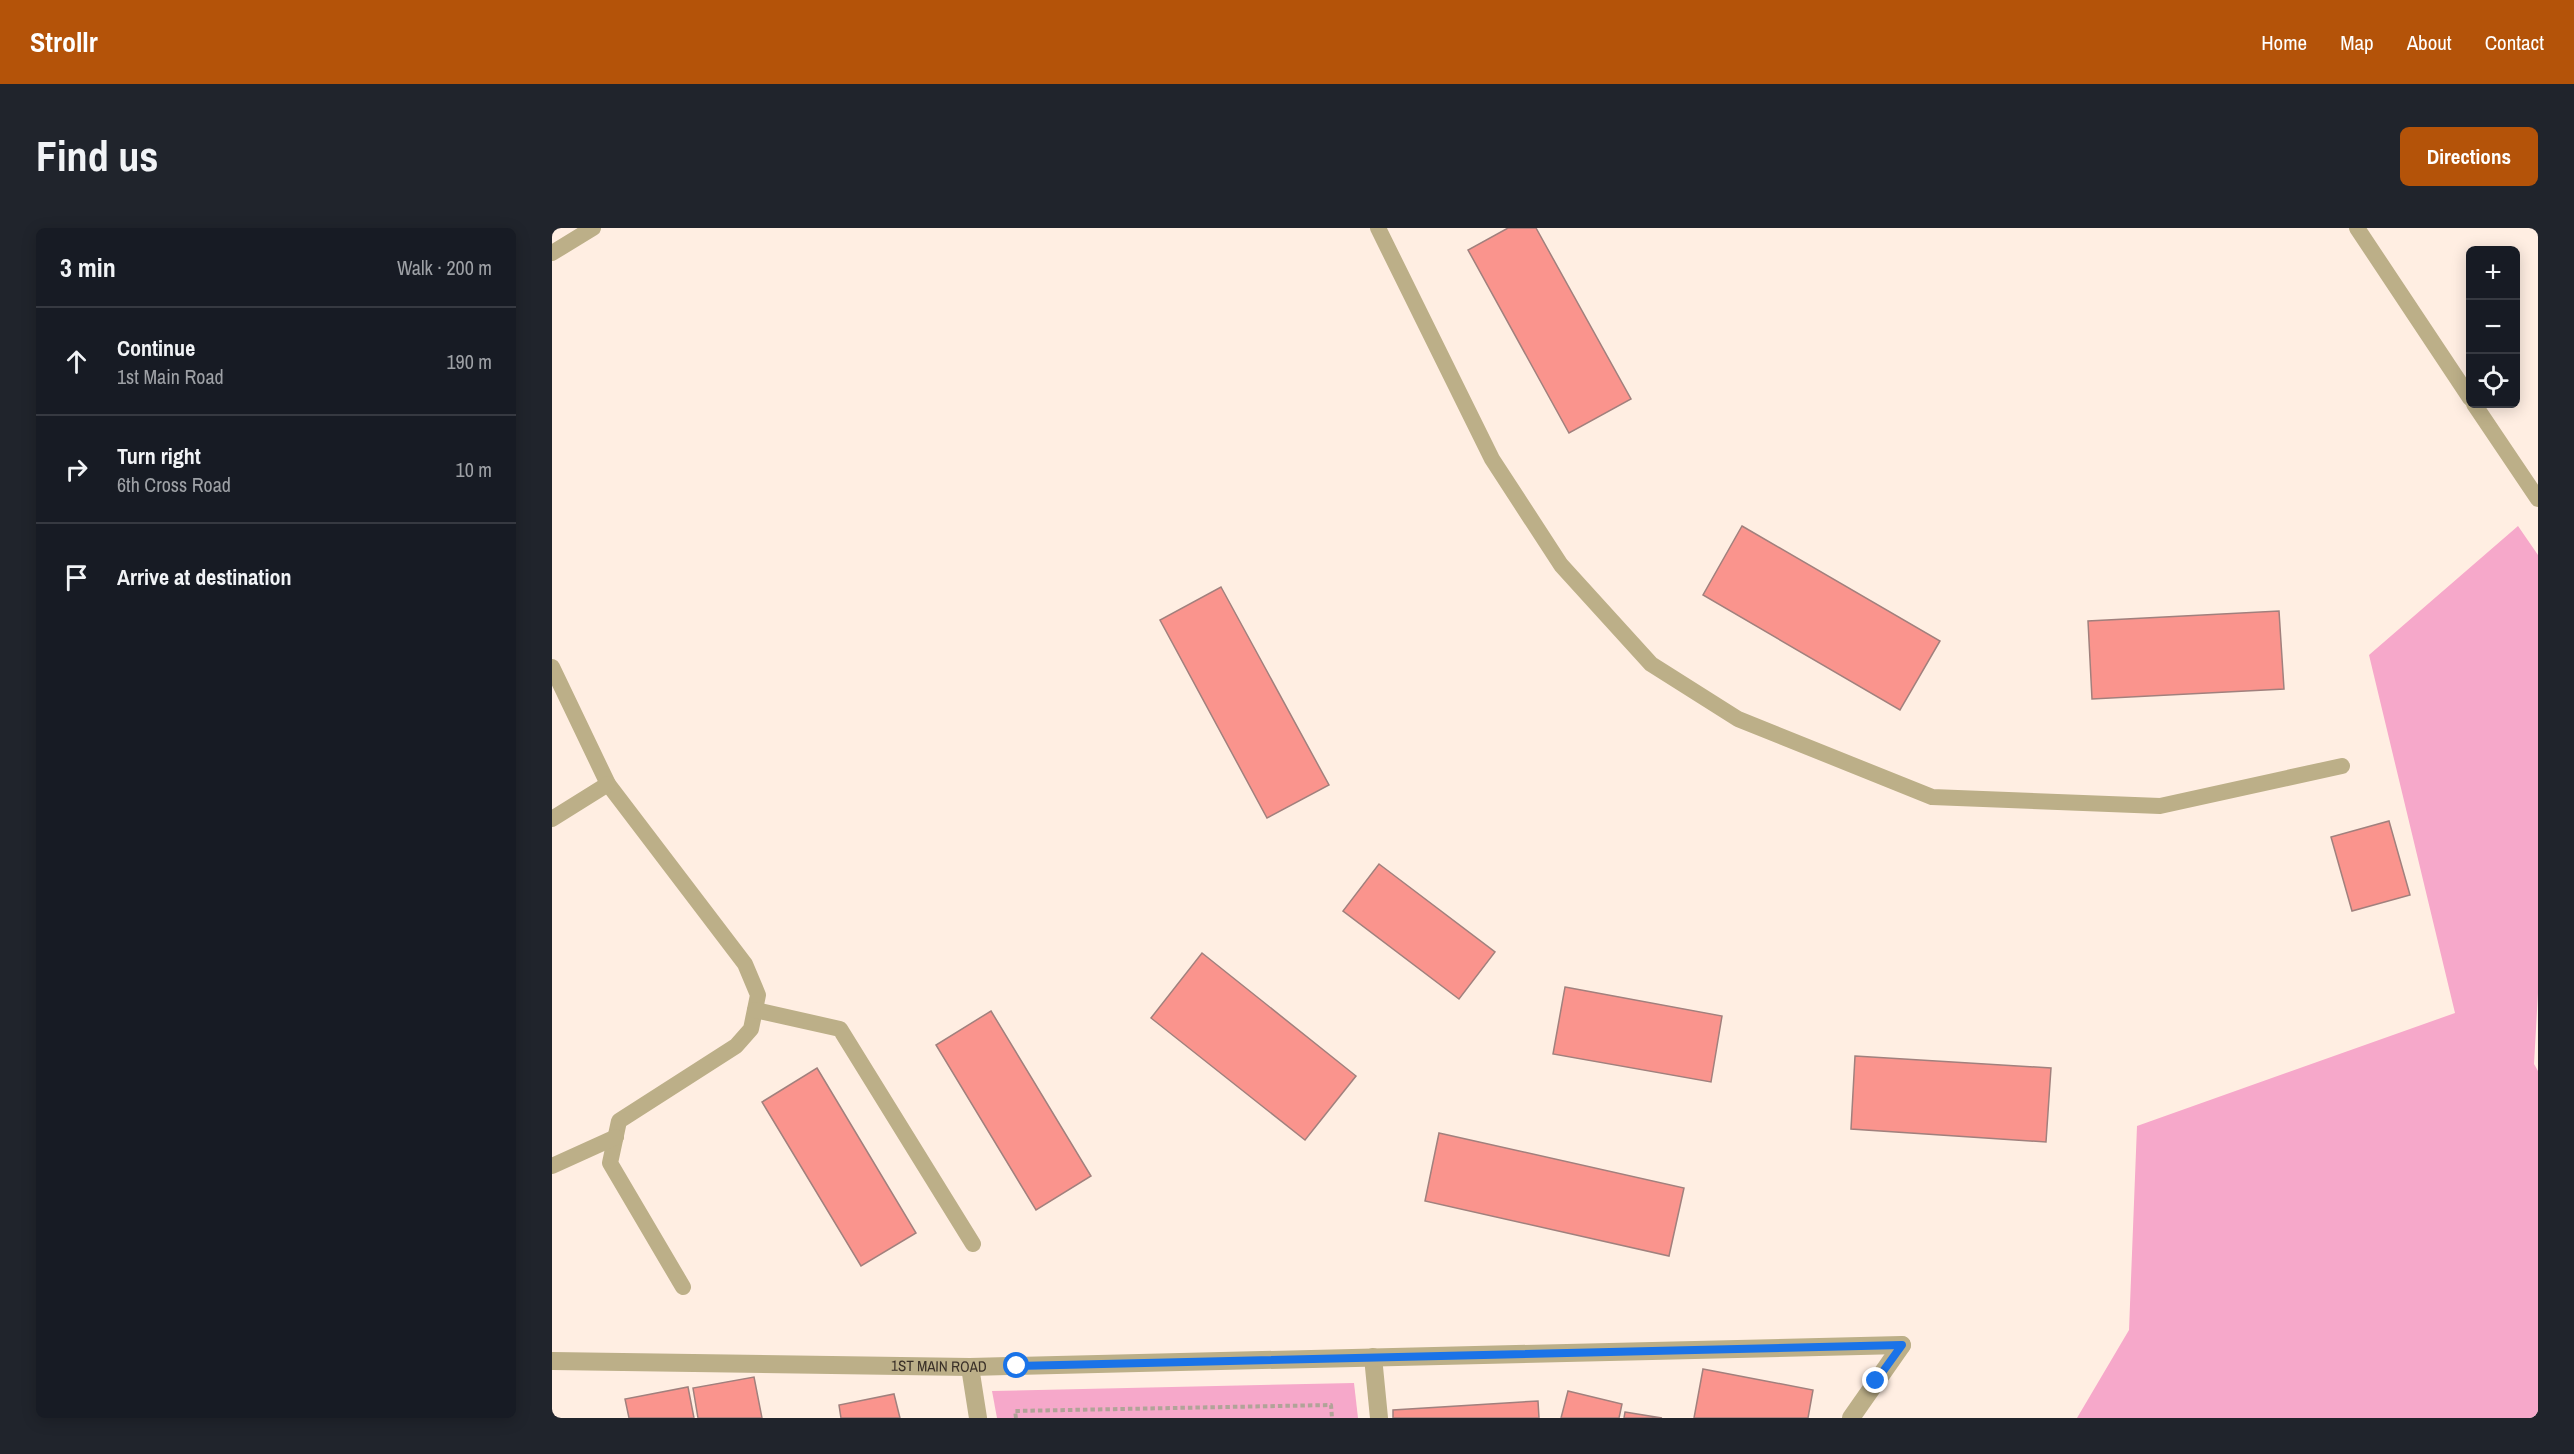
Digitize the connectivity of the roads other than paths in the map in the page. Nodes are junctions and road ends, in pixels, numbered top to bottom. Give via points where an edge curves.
1 (593, 228) edge
2 (1378, 228) edge
3 (2357, 228) edge
4 (552, 253) edge
5 (2466, 392) edge
6 (2477, 408) edge
7 (2538, 499) edge
8 (552, 667) edge
9 (2342, 766) dead end
10 (608, 784) junction
11 (552, 819) edge
12 (755, 1010) junction
13 (616, 1137) junction
14 (552, 1166) edge
15 (973, 1244) dead end
16 (683, 1287) dead end
17 (1373, 1357) junction
18 (552, 1361) edge
19 (970, 1367) junction
20 (978, 1418) edge
21 (1379, 1418) edge
22 (1851, 1418) edge

1 - 4 lane
2 - 9 lane via 1492,459 1561,566 1651,664 1738,719 1932,797 2160,806
3 - 5 lane
6 - 7 lane
8 - 10 lane
10 - 11 lane
10 - 12 lane via 745,964 758,995
12 - 13 lane via 751,1029 736,1046 619,1121
12 - 15 lane via 840,1029
13 - 14 lane
13 - 16 lane via 610,1163
17 - 19 street, 1ST MAIN ROAD
17 - 21 street
17 - 22 street, 1ST MAIN ROAD via 1902,1345
18 - 19 street, 1ST MAIN ROAD
19 - 20 street

